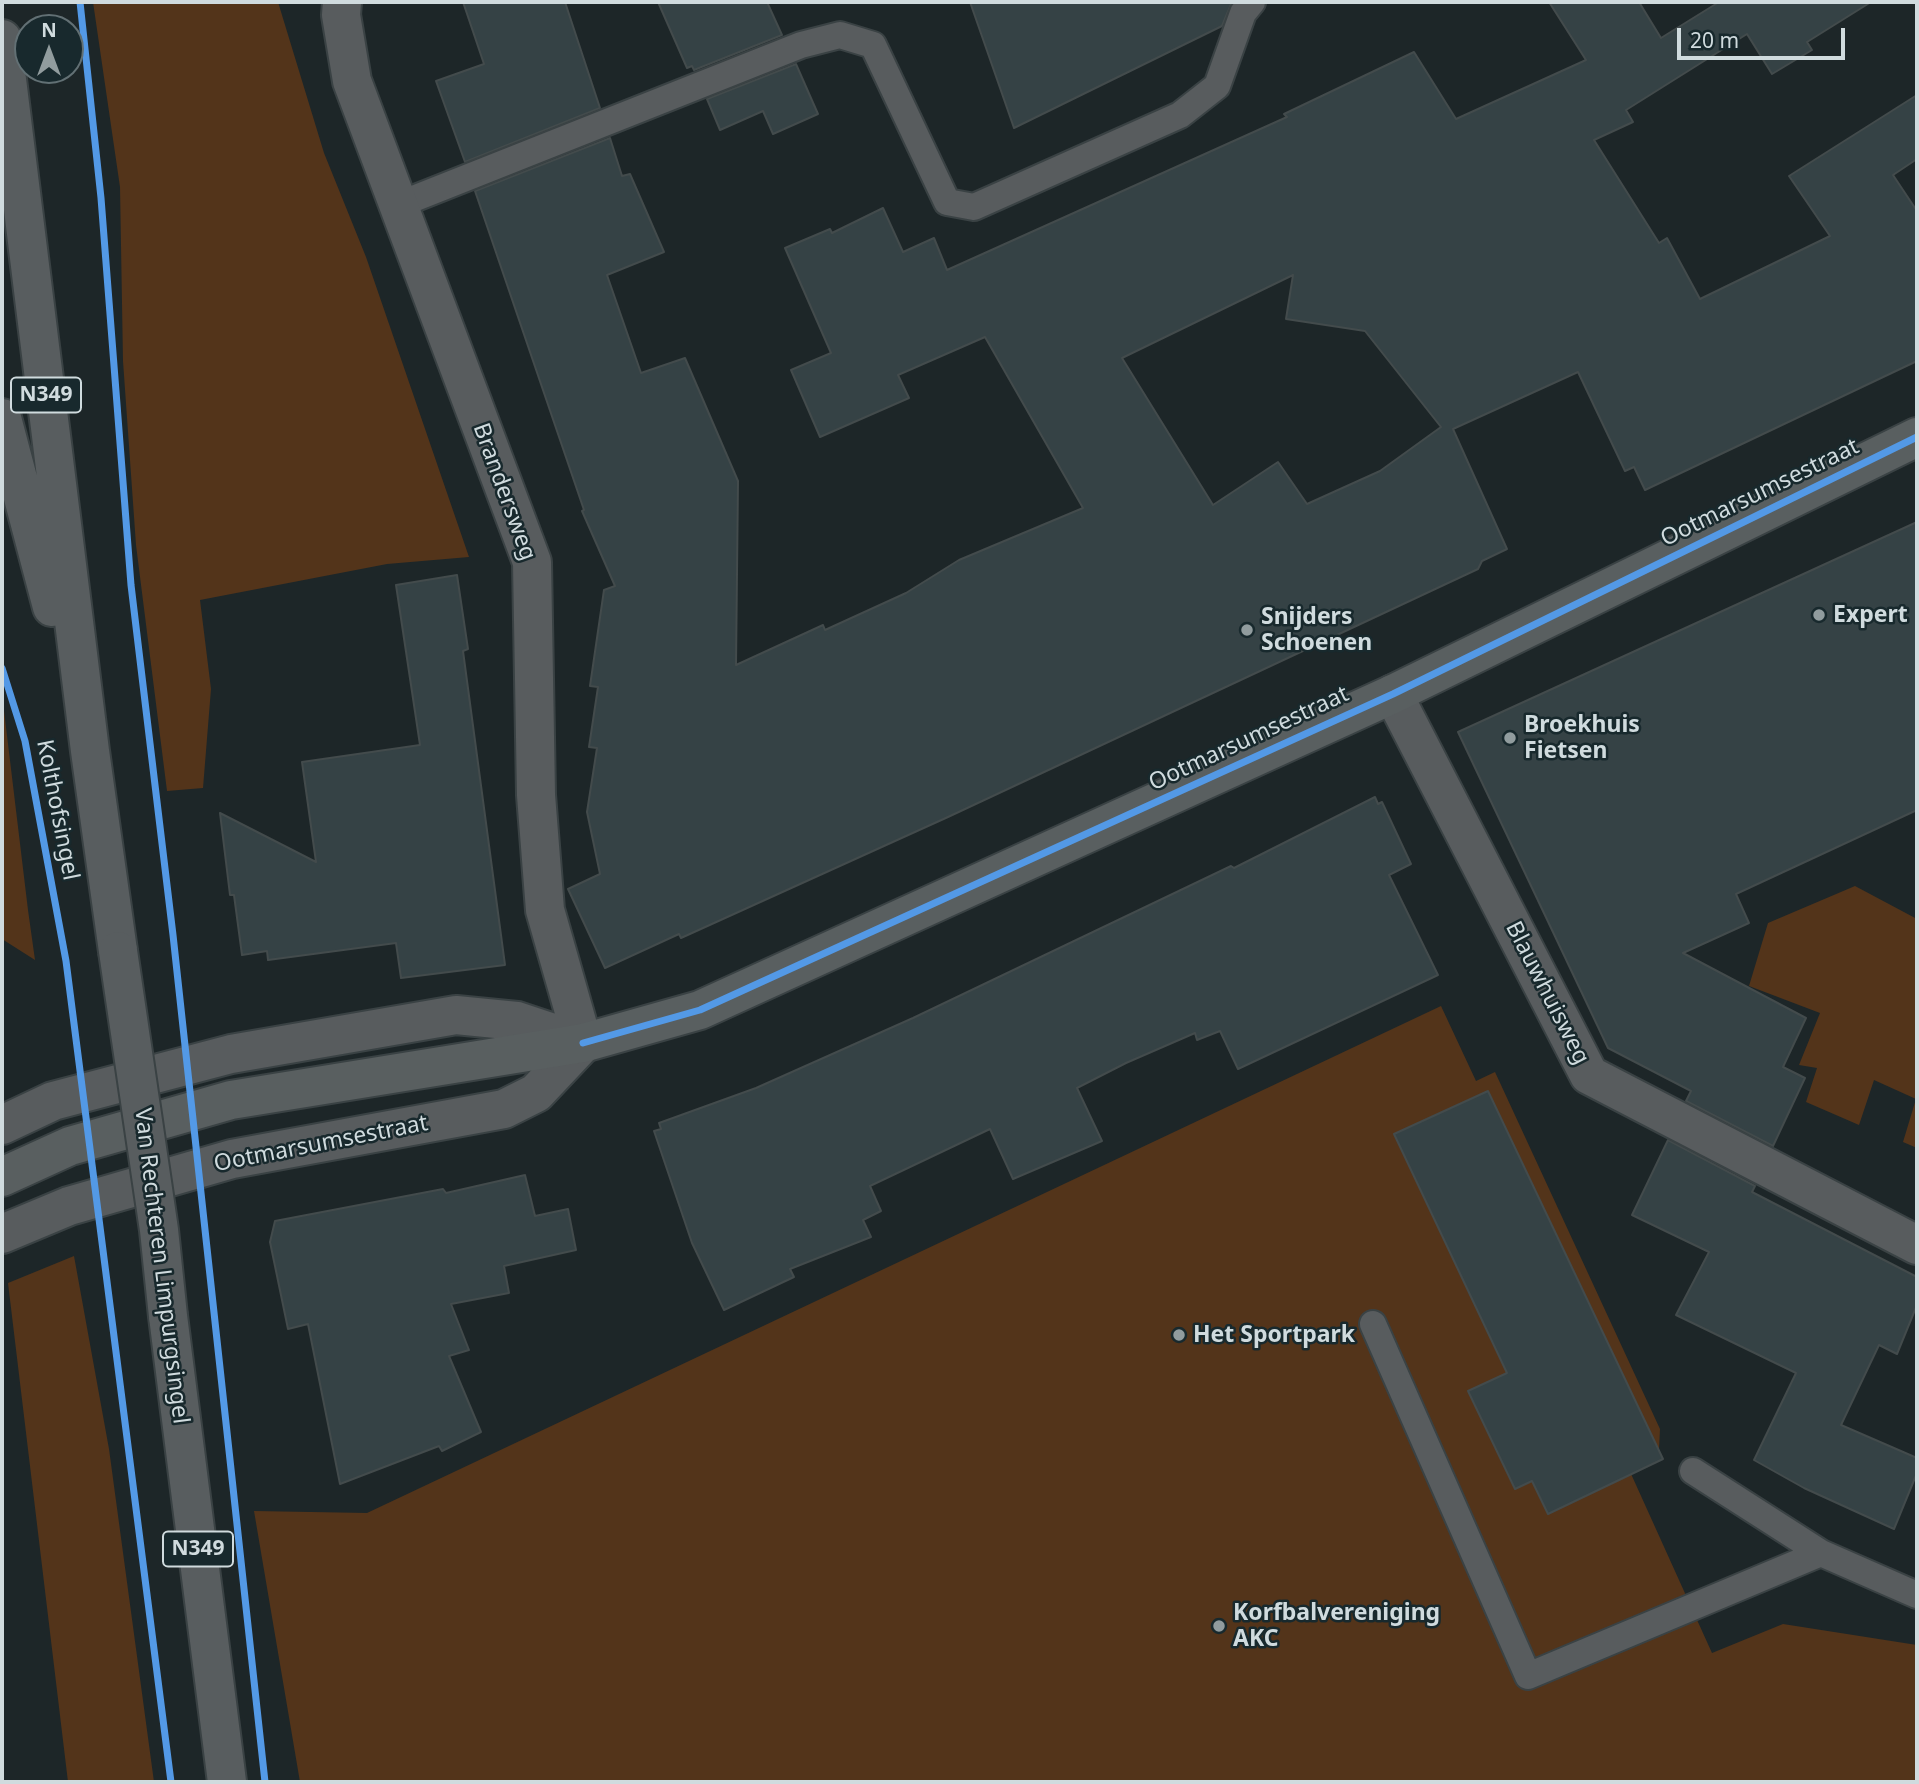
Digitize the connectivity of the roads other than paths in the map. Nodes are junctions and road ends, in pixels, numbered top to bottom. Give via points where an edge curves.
1 (342, 2) edge
2 (1252, 2) edge
3 (2, 39) edge
4 (398, 205) junction
5 (2, 418) edge
6 (1917, 437) edge
7 (1393, 694) junction
8 (90, 751) junction
9 (583, 1042) junction
10 (2, 1125) edge
11 (2, 1177) edge
12 (2, 1234) edge
13 (1917, 1245) edge
14 (1373, 1324) dead end
15 (1693, 1471) dead end
16 (1822, 1553) junction
17 (1917, 1595) edge
18 (227, 1782) edge

1 - 4 street, Brandersweg via 352,81
2 - 4 lane via 1243,13 1217,86 1180,116 974,207 947,202 873,45 840,35 801,45
3 - 8 main road, Van Rechteren Limpurgsingel / N349
4 - 9 street, Brandersweg via 532,562 536,795 545,911
5 - 8 main road, Van Rechteren Limpurgsingel / N349
6 - 7 street, Ootmarsumsestraat
7 - 9 street, Ootmarsumsestraat via 700,1010
7 - 13 street, Blauwhuisweg via 1589,1075
8 - 18 main road, Van Rechteren Limpurgsingel / N349, bridge via 159,1230
9 - 10 street via 517,1021 456,1015 231,1054 53,1101
9 - 11 street, Ootmarsumsestraat via 231,1100 70,1146
9 - 12 street, Ootmarsumsestraat via 536,1093 504,1109 232,1159 69,1206
14 - 16 lane via 1528,1675
15 - 16 lane
16 - 17 lane

